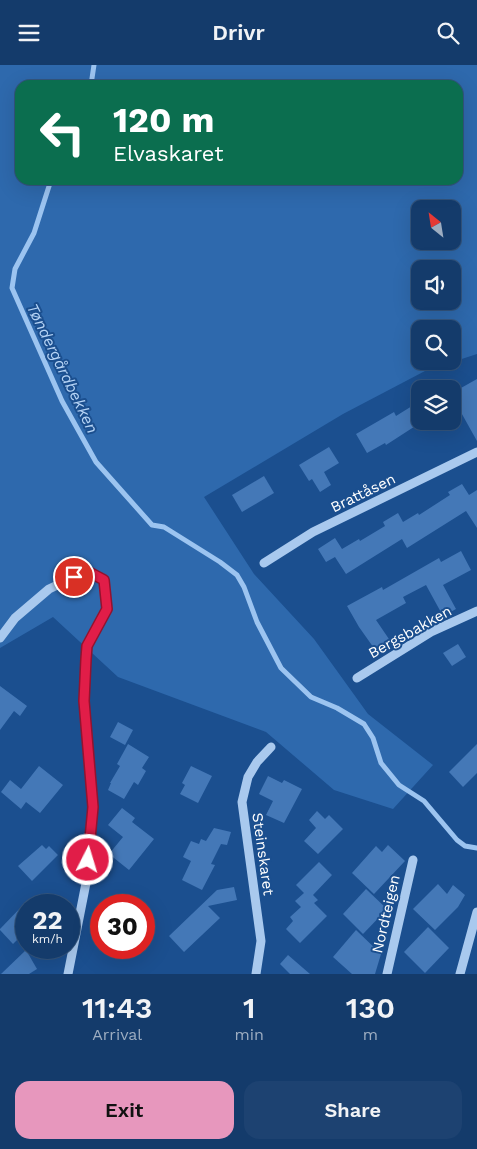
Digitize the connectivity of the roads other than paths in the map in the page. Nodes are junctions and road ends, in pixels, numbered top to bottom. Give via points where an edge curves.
1 (477, 452) edge
2 (264, 563) dead end
3 (477, 611) edge
4 (0, 638) edge
5 (357, 678) dead end
6 (271, 747) dead end
7 (413, 860) dead end
8 (477, 911) edge
9 (68, 974) edge
10 (256, 974) edge
11 (387, 974) edge
12 (460, 974) edge

1 - 2 street, Brattåsen via 313,533
3 - 5 street, Bergsbakken via 431,633
4 - 9 street via 15,618 49,589 87,571 104,580 107,609 87,646 84,701 93,807 87,878
6 - 10 street, Steinskaret via 248,777 242,802 262,941
7 - 11 street, Nordteigen
8 - 12 street

